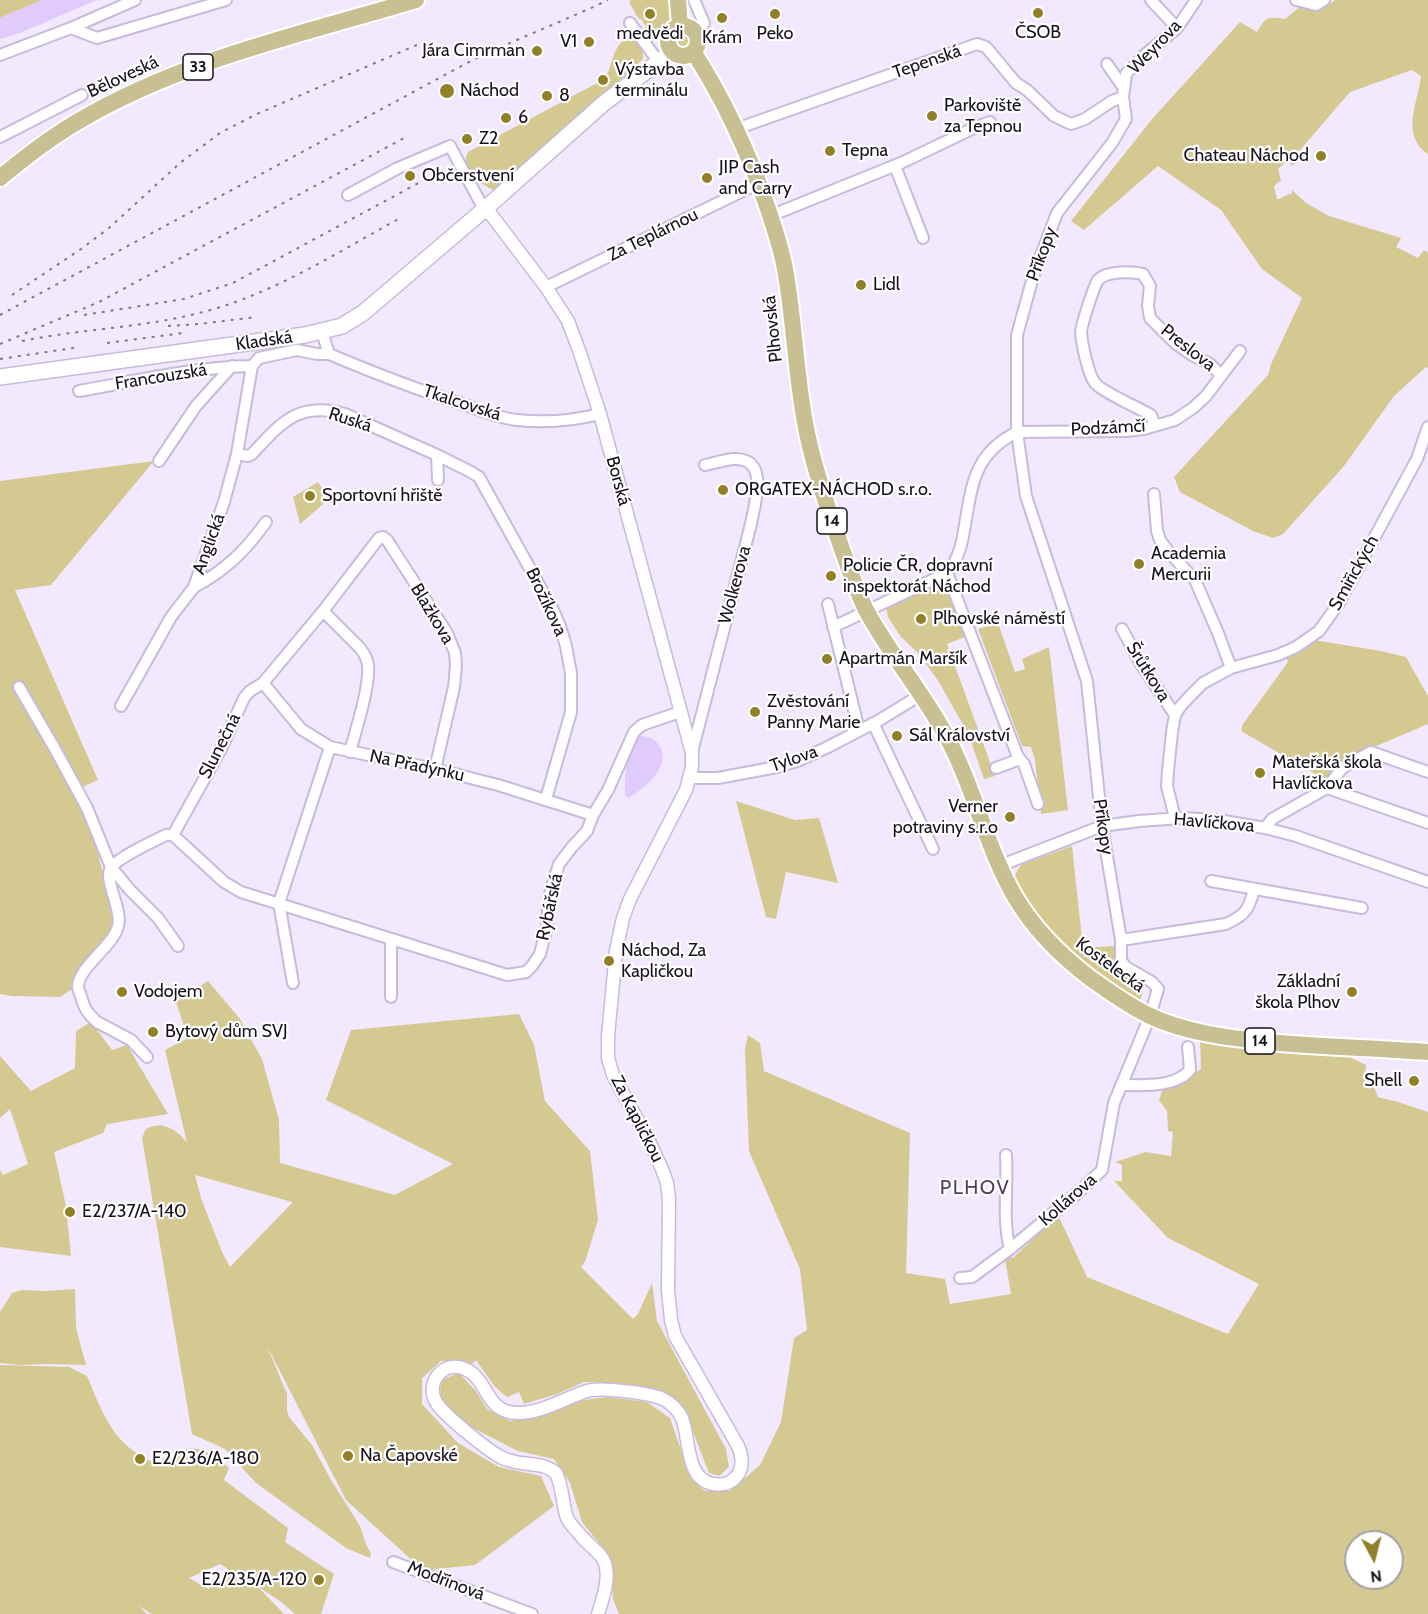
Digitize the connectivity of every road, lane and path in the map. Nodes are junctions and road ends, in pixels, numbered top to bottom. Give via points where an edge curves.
1 (135, 0) edge
2 (226, 0) edge
3 (416, 0) edge
4 (678, 0) edge
5 (694, 0) edge
6 (1151, 0) edge
7 (1196, 0) edge
8 (1296, 0) edge
9 (1324, 0) edge
10 (630, 23) dead end
11 (680, 26) junction
12 (71, 28) junction
13 (1177, 28) junction
14 (695, 33) junction
15 (673, 51) junction
16 (694, 53) junction
17 (0, 55) edge
18 (658, 61) junction
19 (1107, 64) dead end
20 (1123, 92) junction
21 (82, 95) dead end
22 (990, 122) dead end
23 (736, 129) junction
24 (0, 137) edge
25 (895, 166) junction
26 (0, 178) edge
27 (759, 183) junction
28 (348, 195) dead end
29 (483, 205) junction
30 (770, 216) junction
31 (923, 238) dead end
32 (546, 287) junction
33 (322, 332) junction
34 (1240, 351) dead end
35 (329, 354) junction
36 (232, 366) junction
37 (252, 366) junction
38 (1221, 375) junction
39 (0, 377) edge
40 (79, 391) dead end
41 (600, 414) junction
42 (1155, 426) junction
43 (1428, 427) edge
44 (1017, 432) junction
45 (237, 454) junction
46 (437, 455) junction
47 (159, 461) dead end
48 (705, 465) dead end
49 (438, 480) dead end
50 (1154, 494) dead end
51 (501, 516) joint
52 (266, 522) dead end
53 (382, 537) joint
54 (948, 573) junction
55 (194, 587) junction
56 (828, 604) dead end
57 (867, 610) junction
58 (323, 611) junction
59 (833, 627) junction
60 (1122, 629) dead end
61 (1231, 668) junction
62 (262, 683) junction
63 (19, 687) dead end
64 (922, 694) junction
65 (121, 706) dead end
66 (680, 712) junction
67 (1175, 715) junction
68 (873, 723) junction
69 (859, 730) junction
70 (330, 747) junction
71 (350, 752) junction
72 (692, 753) junction
73 (1020, 759) junction
74 (996, 768) dead end
75 (435, 769) junction
76 (1428, 772) edge
77 (690, 778) junction
78 (1327, 788) junction
79 (546, 799) junction
80 (1038, 804) dead end
81 (593, 815) junction
82 (1175, 818) junction
83 (1428, 823) edge
84 (1102, 826) junction
85 (1265, 828) junction
86 (173, 835) junction
87 (933, 849) dead end
88 (999, 866) junction
89 (111, 867) junction
90 (1211, 881) dead end
91 (1428, 882) edge
92 (1254, 889) junction
93 (279, 903) junction
94 (1362, 908) dead end
95 (391, 939) junction
96 (1121, 940) junction
97 (178, 946) dead end
98 (293, 983) dead end
99 (392, 997) dead end
100 (1150, 1016) junction
101 (1188, 1047) dead end
102 (1428, 1052) edge
103 (147, 1057) dead end
104 (1120, 1085) junction
105 (1006, 1155) dead end
106 (1010, 1249) junction
107 (960, 1278) dead end
108 (393, 1562) dead end
109 (528, 1613) edge
110 (598, 1614) edge

1 - 12 street
2 - 12 street via 97,38
3 - 26 main road, Běloveská / 33 via 157,82 78,122
4 - 11 main road
5 - 14 street via 704,25
6 - 13 street
7 - 13 street, Weyrova
8 - 9 street via 1316,5
10 - 18 street
11 - 14 main road
11 - 15 main road via 669,35
12 - 17 street
13 - 20 street, Weyrova via 1126,74
14 - 16 main road via 698,43
15 - 16 main road via 684,57
15 - 18 main road, Kladská
16 - 23 main road, Plhovská / 14
18 - 29 main road, Kladská
19 - 20 street
20 - 23 street, Tepenská via 1085,119 1071,124 1054,116 1016,83 986,47 977,44
20 - 44 street, Příkopy via 1126,119 1057,213 1033,277 1017,335
21 - 24 street, Běloveská
22 - 25 street
23 - 27 main road, Plhovská / 14
25 - 30 street
25 - 31 street
27 - 30 main road, Plhovská / 14
27 - 32 street, Za Teplárnou
28 - 29 street via 398,168 452,150
29 - 32 street, Borská
29 - 33 main road, Kladská via 363,313
30 - 57 main road, Plhovská / 14 via 786,271 797,379 813,463 849,570
32 - 41 street, Borská via 568,321
33 - 35 street
33 - 39 main road, Kladská
34 - 38 street, Podzámčí
35 - 37 street, Tkalcovská via 297,350 259,358
35 - 41 street, Tkalcovská via 515,420 547,422
36 - 37 street, Tkalcovská
36 - 40 street, Francouzská
36 - 47 street, Francouzská via 196,406
37 - 45 street, Anglická
38 - 42 street, Podzámčí via 1193,408 1175,420
38 - 42 street, Preslova via 1175,343 1150,318 1150,286 1143,274 1123,272 1098,281 1081,332 1091,377 1100,388 1151,415
41 - 66 street, Borská
42 - 44 street, Podzámčí via 1126,431
43 - 61 street, Smiřických via 1417,459 1324,625 1296,647
44 - 54 street via 988,453 978,471 970,493 961,548
44 - 84 street, Příkopy via 1026,496 1087,681
45 - 46 street, Ruská via 252,454 293,416 323,410 345,414
45 - 55 street, Anglická
46 - 49 street
46 - 51 street, Ruská via 479,477
48 - 72 street, Wolkerova via 733,459 752,465 758,474 751,524
50 - 61 street via 1160,540 1195,580
51 - 79 street, Brožíkova via 553,610 571,673 571,712
52 - 55 street via 251,543 222,570
53 - 58 street, Slunečná
53 - 75 street, Blažkova via 447,633 455,653 454,687
54 - 57 street
54 - 73 street
55 - 65 street, Anglická via 171,617
56 - 59 street
57 - 59 street
57 - 64 main road, 14
58 - 62 street, Slunečná
58 - 71 street via 360,648 368,663 366,690
59 - 69 street
60 - 67 street, Šrůtkova
61 - 67 street, Smiřických via 1203,683
62 - 70 street, Na Přadýnku via 301,729
62 - 86 street, Slunečná via 244,698 222,747
63 - 89 street via 87,808
64 - 68 street, Tylova
64 - 88 main road, Kostelecká / 14 via 962,767
66 - 72 street, Borská
66 - 81 street, Rybářská via 642,725 634,732
67 - 82 street via 1167,786
68 - 69 street, Tylova
68 - 87 street
69 - 77 street, Tylova via 777,767 718,778
70 - 71 street, Na Přadýnku
70 - 93 street
71 - 75 street, Na Přadýnku
72 - 77 street, Borská
73 - 74 street
73 - 80 street
75 - 79 street, Na Přadýnku
76 - 78 street via 1371,752 1342,768
77 - 110 street, Za Kapličkou via 623,918 616,951 608,1058 667,1183 668,1290 675,1336 742,1456 739,1474 720,1485 701,1479 689,1455 682,1419 664,1400 590,1390 517,1413 495,1404 470,1371 451,1366 442,1370 432,1387 434,1400 443,1411 486,1448 520,1463 543,1464 556,1473 567,1518 604,1561 607,1574
78 - 83 street
78 - 85 street via 1272,819
79 - 81 street, Na Přadýnku
81 - 95 street, Rybářská via 587,831 559,864 540,954 526,972 507,975
82 - 84 street, Havlíčkova
82 - 85 street, Havlíčkova
84 - 88 street, Havlíčkova
84 - 96 street, Příkopy
85 - 91 street, Havlíčkova
86 - 89 street via 166,835
86 - 93 street, Rybářská via 229,886
88 - 100 main road, Kostelecká / 14 via 1025,912 1054,947 1104,988
89 - 97 street
89 - 103 street via 119,925 109,944 81,977 78,987 85,1010 93,1019 131,1040
90 - 92 street
92 - 94 street
92 - 96 street via 1247,910 1226,924
93 - 95 street, Rybářská
93 - 98 street
95 - 99 street
96 - 100 street, Příkopy via 1121,961 1158,989
100 - 102 main road, Kostelecká / 14 via 1232,1038
100 - 104 street, Kollárova
101 - 104 street via 1190,1070 1186,1075 1152,1084
104 - 106 street, Kollárova via 1102,1170
105 - 106 street
106 - 107 street, Kollárova via 972,1277
108 - 109 street, Modřínová

